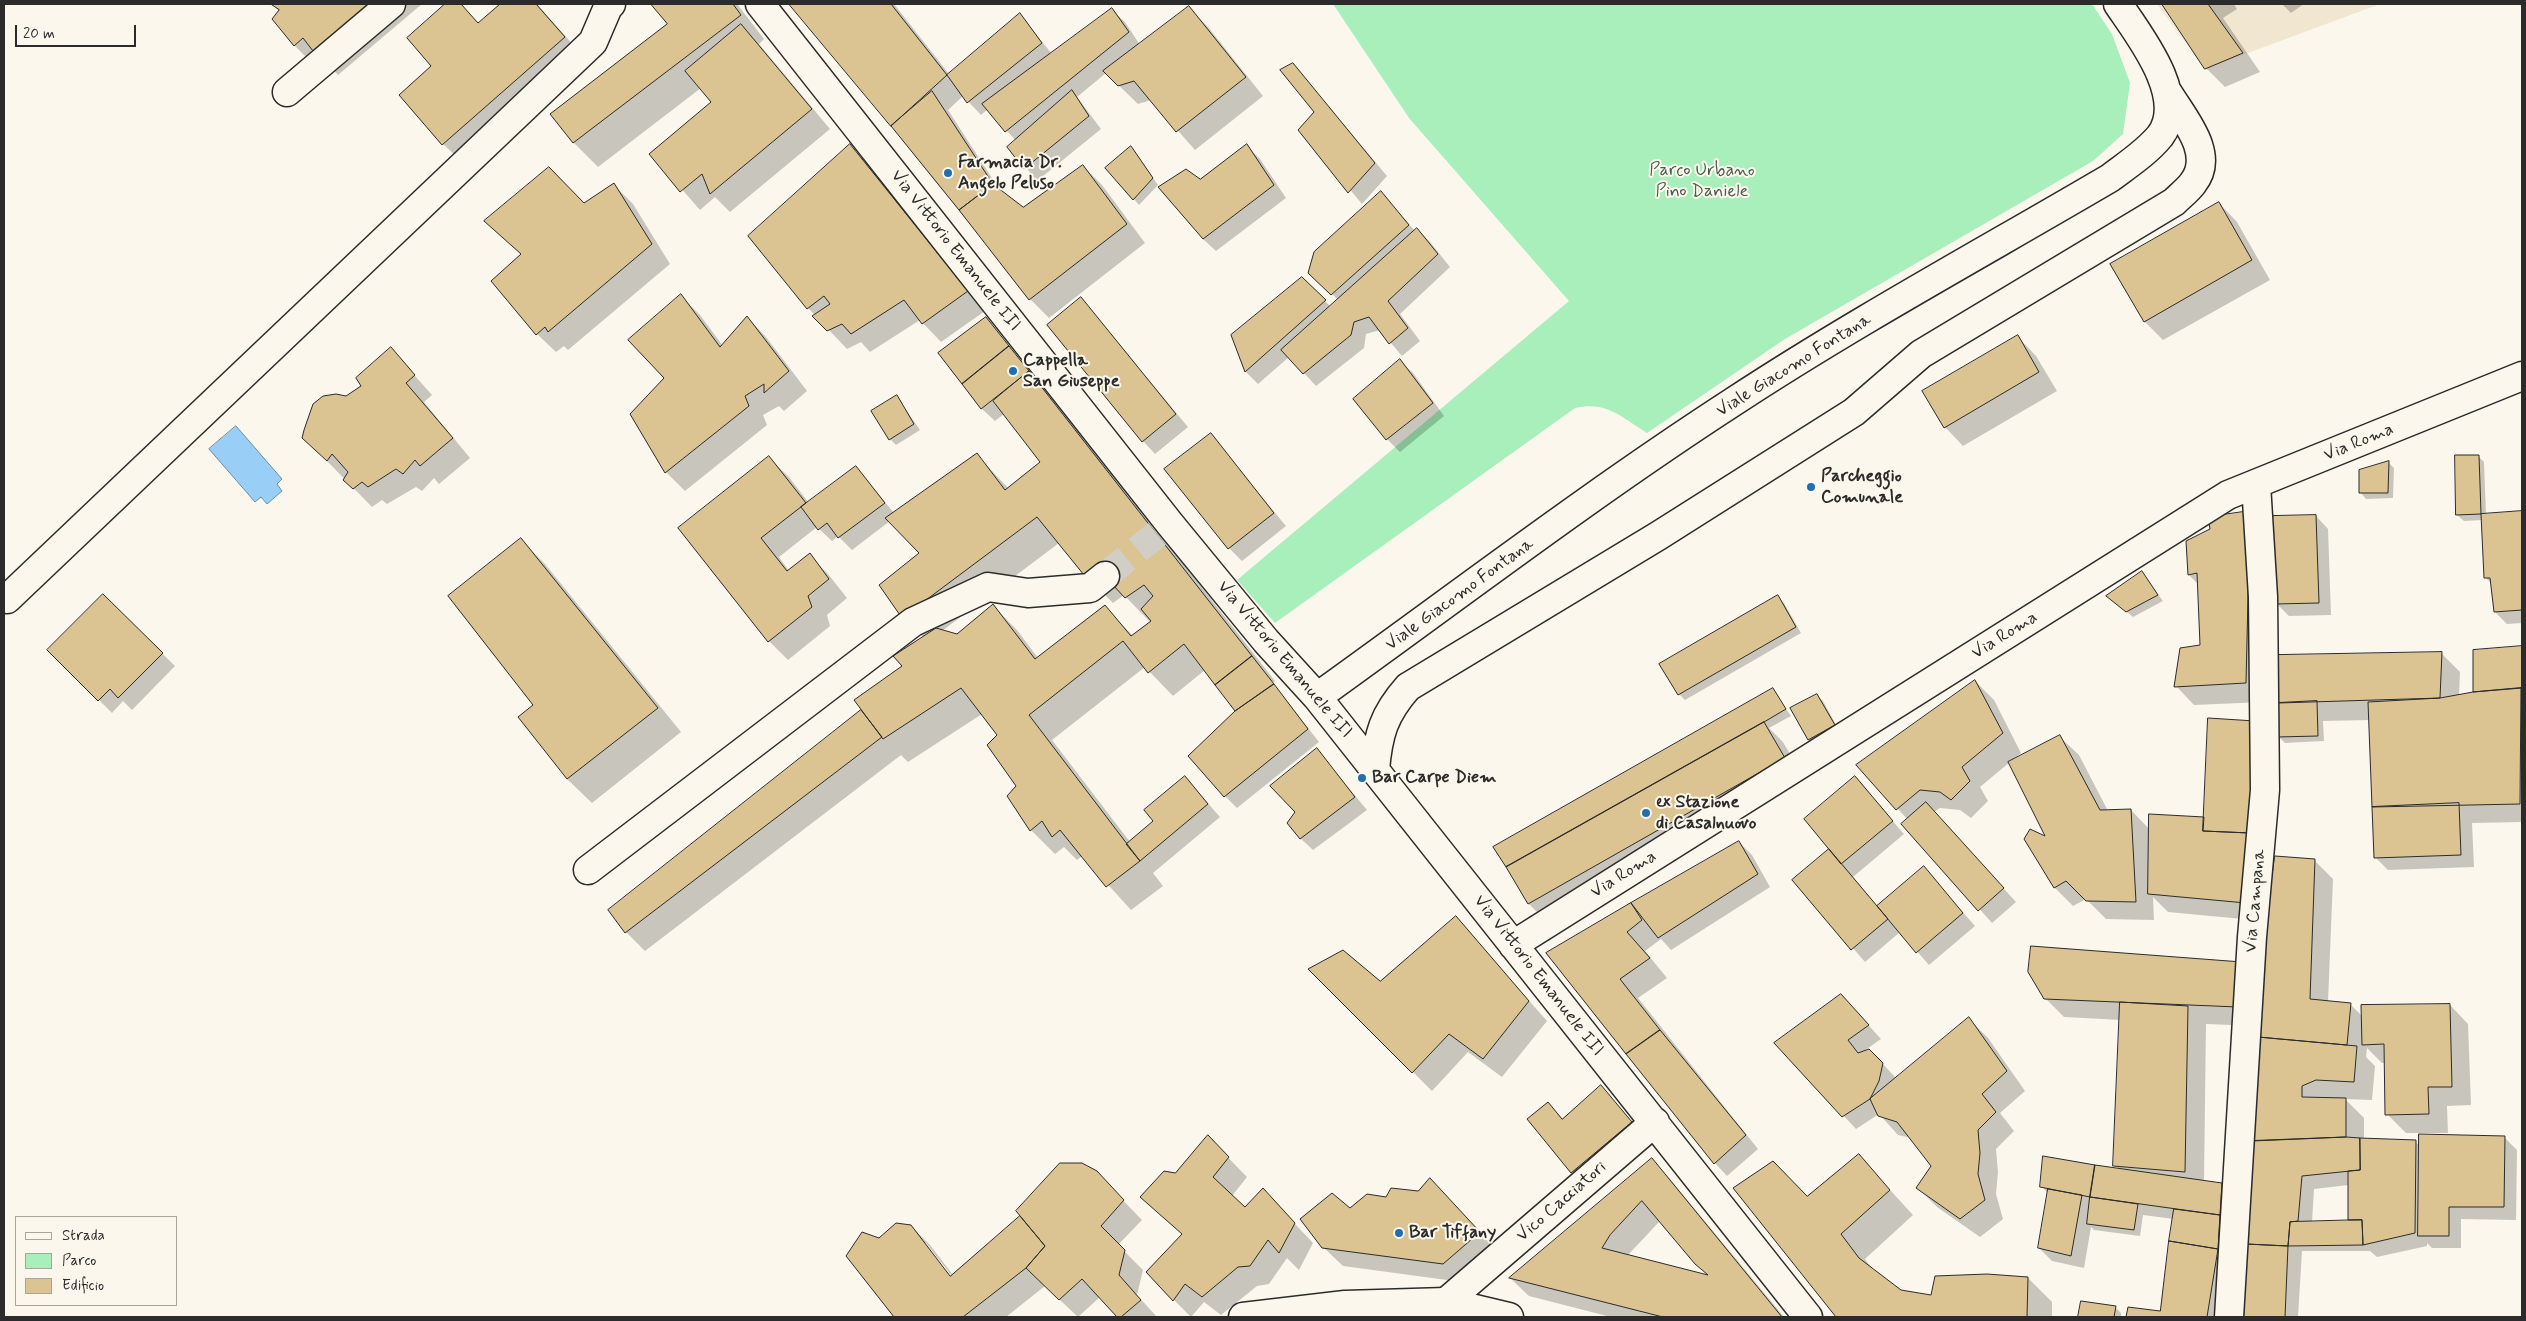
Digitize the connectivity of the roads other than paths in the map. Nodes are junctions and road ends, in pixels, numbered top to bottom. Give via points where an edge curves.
1 (391, 4) edge
2 (611, 4) edge
3 (760, 4) edge
4 (2118, 4) edge
5 (287, 92) dead end
6 (2168, 93) junction
7 (2522, 376) edge
8 (2256, 484) junction
9 (1105, 576) tunnel mouth
10 (7, 599) dead end
11 (1317, 697) junction
12 (1375, 770) junction
13 (588, 870) dead end
14 (1513, 945) junction
15 (1655, 1122) junction
16 (1446, 1302) junction
17 (1243, 1317) edge
18 (1509, 1317) edge
19 (1808, 1317) edge
20 (2229, 1317) edge

1 - 5 street
2 - 10 street via 593,42
3 - 11 street, Via Vittorio Emanuele III via 1163,529
4 - 6 street, Viale Giacomo Fontana via 2148,48
6 - 11 street, Viale Giacomo Fontana via 2167,116 2161,134 2141,155 2110,178 1735,401
6 - 12 street via 2199,145 2202,161 2194,182 2174,202 1921,354 1854,412 1658,536 1408,687 1392,704 1383,723
7 - 8 street, Via Roma
8 - 14 street, Via Roma via 2228,495
8 - 20 street, Via Campana via 2263,597 2265,790 2252,937
9 - 13 street via 1090,588 1028,593 988,588 913,622
11 - 12 street, Via Vittorio Emanuele III
12 - 14 street, Via Vittorio Emanuele III
14 - 15 street, Via Vittorio Emanuele III
15 - 16 street, Vico Cacciatori
15 - 19 street, Via Vittorio Emanuele III
16 - 17 street via 1344,1305
16 - 18 street

